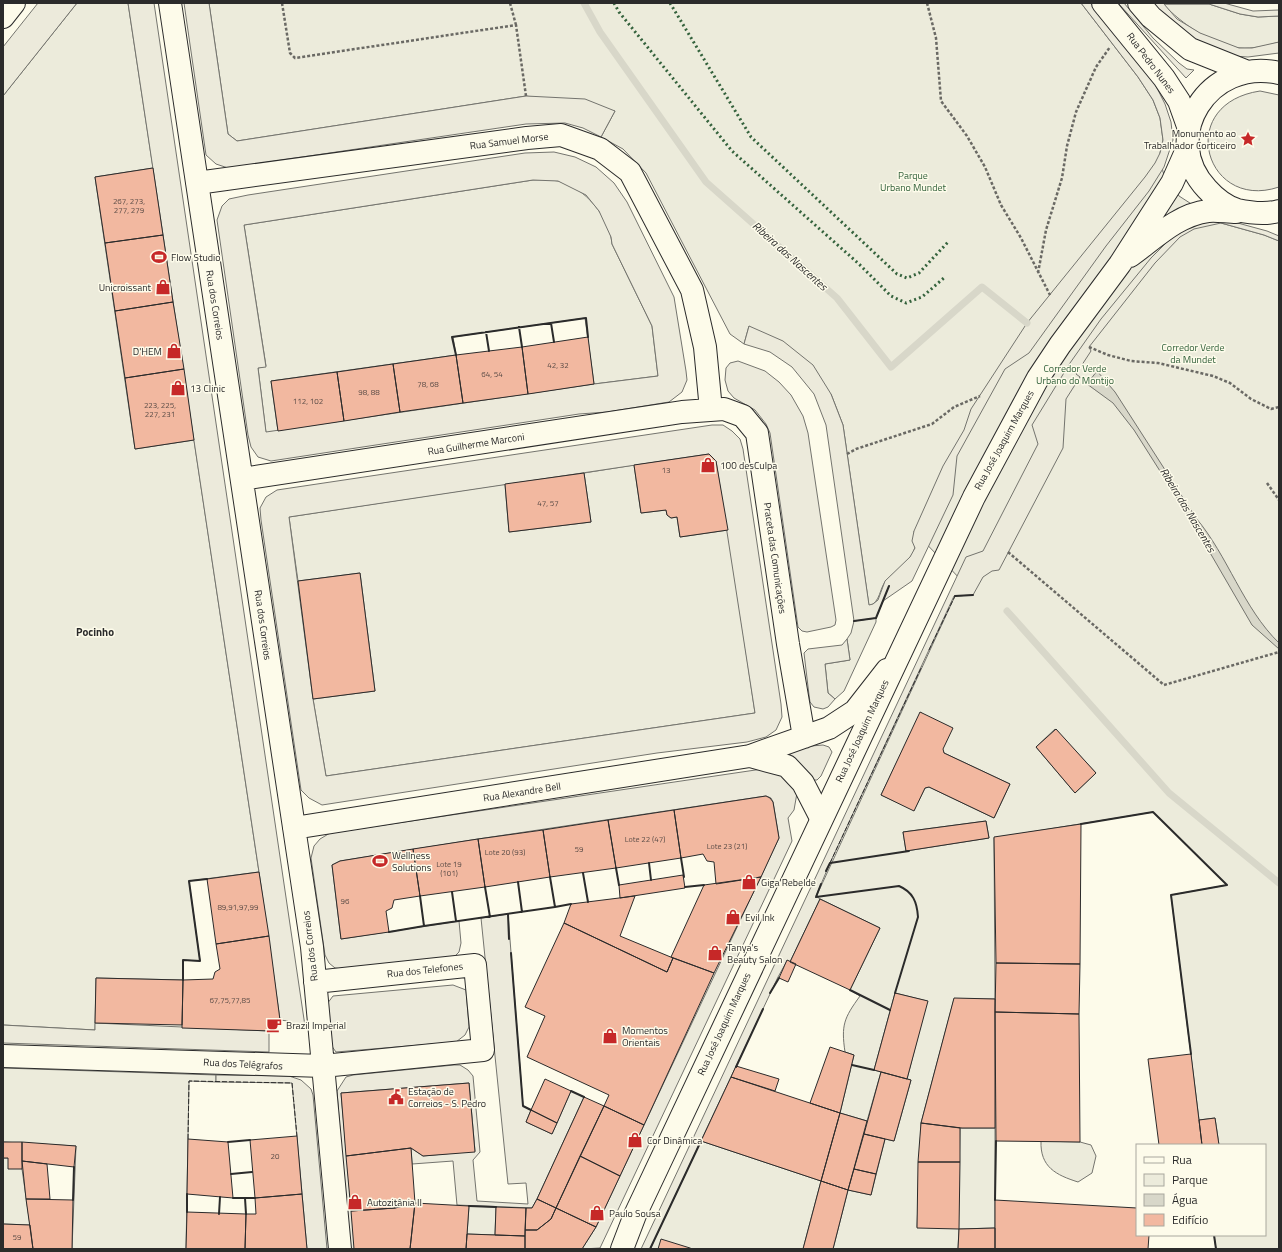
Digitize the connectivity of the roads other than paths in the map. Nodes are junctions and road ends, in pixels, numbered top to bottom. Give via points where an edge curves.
1 (14, 3) edge
2 (170, 3) edge
3 (1103, 3) edge
4 (1139, 3) edge
5 (3, 18) edge
6 (1275, 71) edge
7 (1245, 72) junction
8 (1189, 138) junction
9 (197, 183) junction
10 (1279, 211) edge
11 (1252, 213) junction
12 (1279, 224) edge
13 (1120, 264) junction
14 (710, 410) junction
15 (242, 479) junction
16 (896, 659) junction
17 (804, 737) junction
18 (750, 756) junction
19 (821, 818) junction
20 (294, 828) junction
21 (315, 982) junction
22 (483, 1050) joint
23 (3, 1056) edge
24 (322, 1066) junction
25 (635, 1215) junction
26 (340, 1249) edge
27 (610, 1249) edge
28 (622, 1249) edge
29 (627, 1249) edge

1 - 5 street
2 - 9 street, Rua dos Correios
3 - 8 street, Rua Pedro Nunes via 1164,78 1179,101
4 - 7 street via 1151,17 1190,49
6 - 7 street
7 - 8 street, Rua José Joaquim Marques via 1226,79 1209,92 1196,109
8 - 11 street, Rua Pedro Nunes via 1192,166 1205,188 1231,208
8 - 13 street, Rua José Joaquim Marques via 1172,183
9 - 14 street, Rua Samuel Morse via 532,137 560,135 600,149 630,172 692,290 705,348
9 - 15 street, Rua dos Correios
10 - 11 street
11 - 12 street
11 - 13 street, Rua José Joaquim Marques via 1209,211 1192,215 1176,222
13 - 16 street, Rua José Joaquim Marques via 1038,378 974,497
14 - 15 street, Rua Guilherme Marconi via 682,412
14 - 17 street, Praceta das Comunicações via 724,409 743,416 757,433
15 - 20 street, Rua dos Correios
16 - 17 street, Rua Alexandre Bell via 855,711 829,728
16 - 19 street, Rua José Joaquim Marques
17 - 18 street, Rua Alexandre Bell
18 - 19 street, Rua Alexandre Bell via 787,766 803,783
18 - 20 street, Rua Alexandre Bell
19 - 25 street, Rua José Joaquim Marques
20 - 21 street, Rua dos Correios
21 - 22 street, Rua dos Telefones via 475,965
21 - 24 street, Rua dos Correios
22 - 24 street, Rua dos Telégrafos
23 - 24 street, Rua dos Telégrafos
24 - 26 street, Rua dos Correios
25 - 27 street, Rua José Joaquim Marques
25 - 28 street, Rua José Joaquim Marques
25 - 29 street

